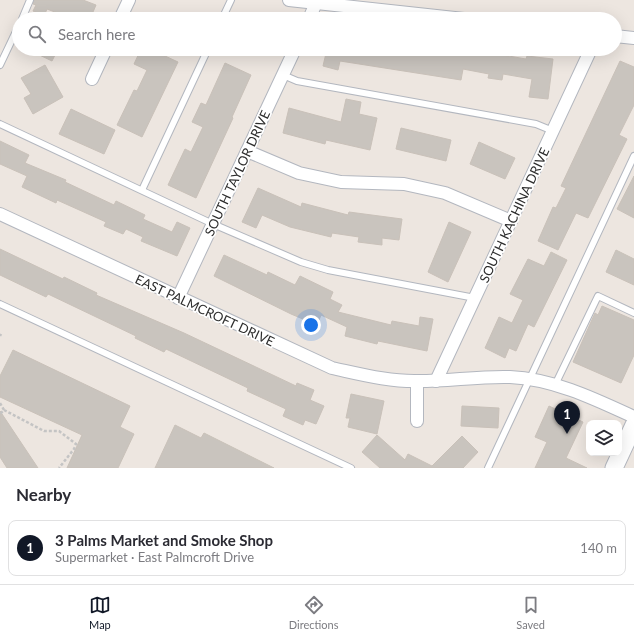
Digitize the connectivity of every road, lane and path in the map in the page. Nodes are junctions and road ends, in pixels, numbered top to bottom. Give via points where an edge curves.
1 (30, 0) edge
2 (129, 0) edge
3 (231, 0) edge
4 (289, 0) edge
5 (316, 3) junction
6 (25, 12) edge
7 (123, 12) edge
8 (225, 12) edge
9 (312, 12) edge
10 (399, 12) edge
11 (622, 37) edge
12 (634, 38) edge
13 (12, 40) edge
14 (103, 56) edge
15 (205, 56) edge
16 (292, 56) edge
17 (588, 56) edge
18 (0, 65) edge
19 (282, 76) junction
20 (92, 79) dead end
21 (0, 124) edge
22 (553, 131) junction
23 (247, 151) junction
24 (634, 156) edge
25 (142, 190) junction
26 (0, 214) edge
27 (511, 221) junction
28 (213, 224) junction
29 (178, 298) junction
30 (475, 298) junction
31 (0, 304) edge
32 (634, 313) edge
33 (436, 380) junction
34 (530, 380) junction
35 (417, 381) junction
36 (555, 385) junction
37 (0, 403) edge
38 (4, 410) junction
39 (0, 414) edge
40 (634, 417) edge
41 (417, 421) dead end
42 (634, 425) edge
43 (59, 468) edge
44 (351, 468) edge
45 (488, 468) edge
46 (614, 468) edge

1 - 6 lane
2 - 7 street
3 - 8 lane
4 - 5 street
5 - 9 street
5 - 10 street
11 - 12 street
13 - 18 lane
14 - 20 street
15 - 25 lane
16 - 19 street, SOUTH TAYLOR DRIVE
17 - 22 street, SOUTH KACHINA DRIVE
19 - 22 lane via 536,124
19 - 23 street, SOUTH TAYLOR DRIVE
21 - 25 lane
22 - 27 street, SOUTH KACHINA DRIVE
23 - 27 street via 299,173 341,182 404,184 445,193
23 - 28 street, SOUTH TAYLOR DRIVE
24 - 34 lane
25 - 28 lane
26 - 29 street, EAST PALMCROFT DRIVE
27 - 30 street, SOUTH KACHINA DRIVE
28 - 29 street, SOUTH TAYLOR DRIVE
28 - 30 lane via 301,262 328,270
29 - 35 street, EAST PALMCROFT DRIVE via 332,368 377,377
30 - 33 street, SOUTH KACHINA DRIVE
31 - 44 lane
32 - 36 lane via 598,296
33 - 34 street, EAST PALMCROFT DRIVE via 511,377
33 - 35 street, EAST PALMCROFT DRIVE
34 - 36 street, EAST PALMCROFT DRIVE
34 - 45 lane
35 - 41 street
36 - 40 street, EAST PALMCROFT DRIVE via 598,400
37 - 38 path
38 - 39 path
38 - 43 path via 44,431 59,431 76,444
42 - 46 main road

